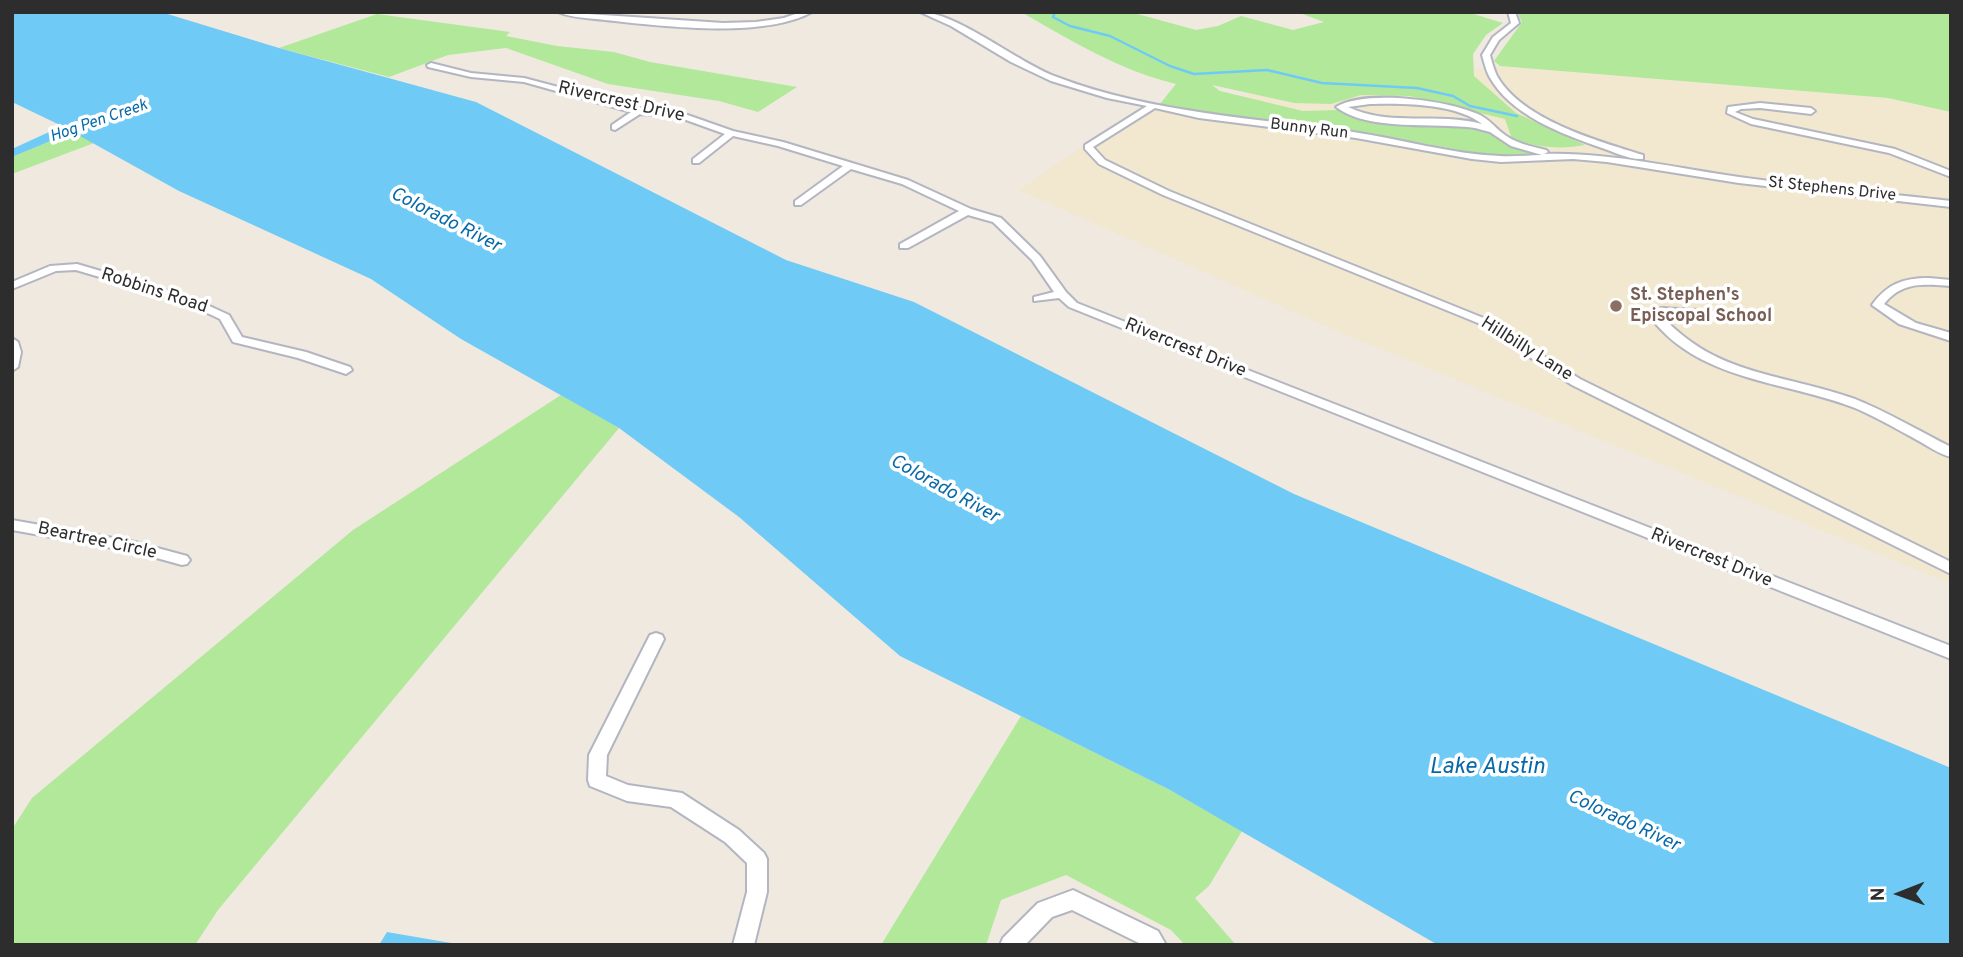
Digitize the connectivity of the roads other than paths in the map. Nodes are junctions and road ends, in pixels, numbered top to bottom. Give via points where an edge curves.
1 (561, 12) edge
2 (809, 12) edge
3 (923, 12) edge
4 (1511, 12) edge
5 (431, 65) dead end
6 (1153, 106) junction
7 (638, 111) junction
8 (1811, 111) dead end
9 (615, 127) dead end
10 (1493, 130) junction
11 (731, 134) junction
12 (1573, 156) junction
13 (696, 161) dead end
14 (849, 166) junction
15 (1951, 174) edge
16 (1713, 176) junction
17 (798, 203) dead end
18 (1950, 204) edge
19 (967, 211) junction
20 (904, 246) dead end
21 (1951, 283) edge
22 (12, 286) edge
23 (1061, 294) junction
24 (1038, 299) dead end
25 (1712, 313) dead end
26 (1950, 332) edge
27 (12, 342) edge
28 (12, 367) edge
29 (346, 370) dead end
30 (1951, 453) edge
31 (12, 525) edge
32 (182, 560) dead end
33 (1951, 569) edge
34 (656, 639) dead end
35 (1951, 653) edge
36 (743, 945) edge
37 (1010, 945) edge
38 (1156, 945) edge

1 - 2 street via 629,21 741,25 777,22
3 - 6 street, Bunny Run via 1054,79
4 - 16 street via 1515,23 1496,38 1486,55 1493,80 1512,99 1542,119 1612,148
5 - 7 street, Rivercrest Drive via 471,75 524,80
6 - 12 street, Bunny Run via 1472,156
6 - 33 street, Hillbilly Lane via 1088,147 1102,162 1166,193 1482,321 1576,382
7 - 9 street
7 - 11 street, Rivercrest Drive via 676,114
8 - 15 street via 1731,109 1739,118 1892,151
10 - 10 street via 1480,118 1433,106 1380,100 1340,107 1377,117 1469,123
10 - 12 street via 1516,145
11 - 13 street
11 - 14 street, Rivercrest Drive
12 - 16 street, Bunny Run
14 - 17 street
14 - 19 street, Rivercrest Drive via 905,182
16 - 18 street, St Stephens Drive
19 - 20 street
19 - 23 street, Rivercrest Drive via 997,220 1050,275
21 - 26 street via 1897,284 1878,305 1916,328
22 - 29 street, Robbins Road via 54,268 76,267 188,300 225,317 237,339
23 - 24 street
23 - 35 street, Rivercrest Drive via 1073,305
25 - 30 street via 1654,314 1715,364 1853,403
27 - 28 street
31 - 32 street, Beartree Circle
34 - 36 street via 598,755 597,780 627,793 675,799 732,836 757,859 757,892
37 - 38 street via 1045,910 1073,900 1151,938

